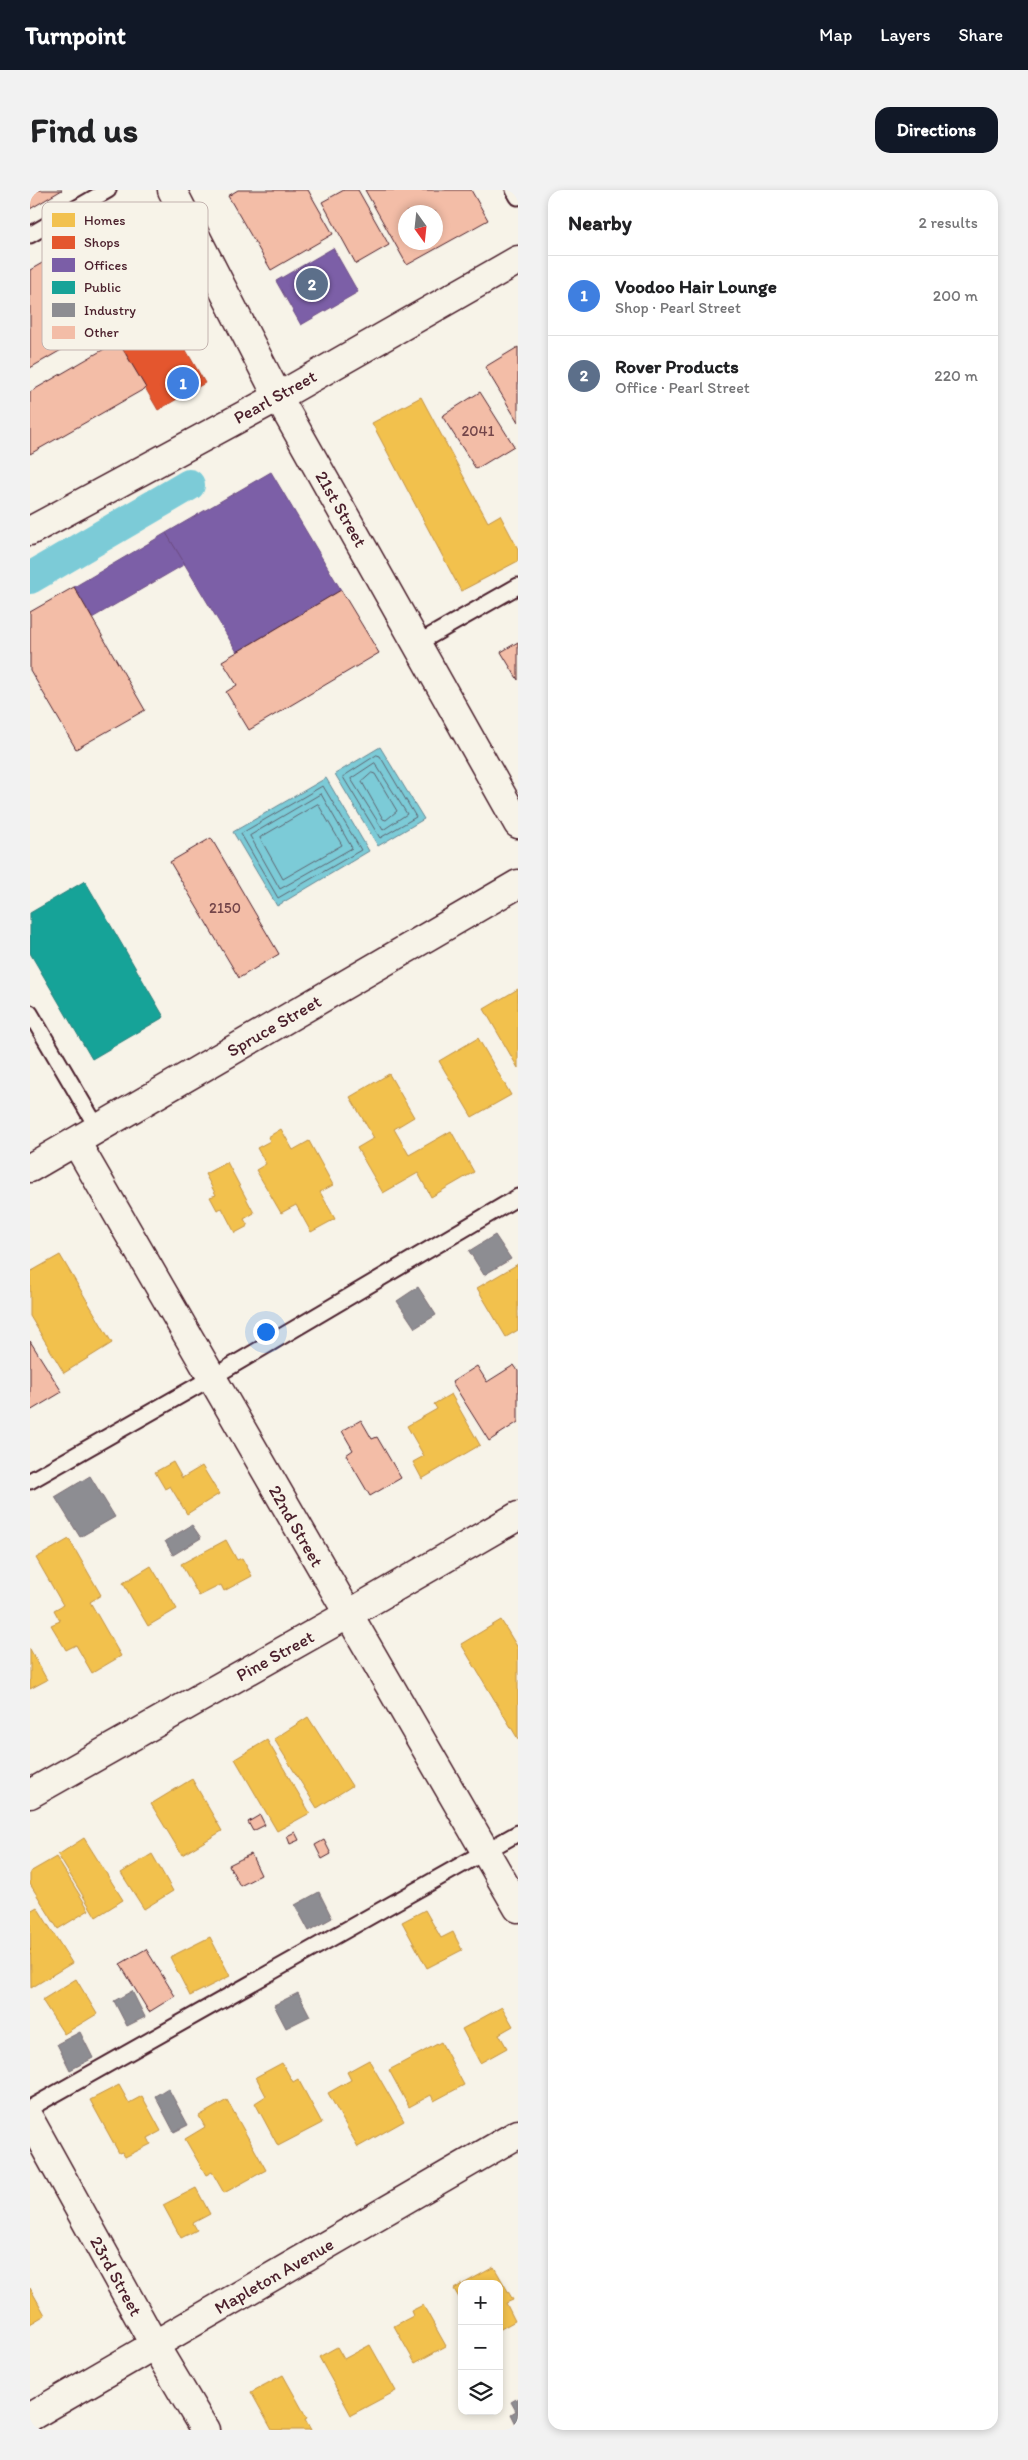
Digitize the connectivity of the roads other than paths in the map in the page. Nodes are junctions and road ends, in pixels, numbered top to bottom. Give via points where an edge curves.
1 (108, 190) edge
2 (172, 190) edge
3 (514, 190) edge
4 (518, 197) edge
5 (87, 202) edge
6 (178, 202) edge
7 (42, 228) edge
8 (30, 235) edge
9 (208, 260) edge
10 (518, 260) edge
11 (278, 397) junction
12 (30, 531) edge
13 (518, 586) edge
14 (418, 643) junction
15 (518, 824) edge
16 (518, 884) edge
17 (30, 1013) edge
18 (87, 1136) junction
19 (30, 1168) edge
20 (518, 1197) edge
21 (211, 1378) junction
22 (30, 1481) edge
23 (518, 1516) edge
24 (347, 1615) junction
25 (30, 1794) edge
26 (518, 1833) edge
27 (485, 1852) junction
28 (518, 1908) edge
29 (30, 2108) edge
30 (30, 2120) edge
31 (518, 2134) edge
32 (155, 2346) junction
33 (30, 2417) edge
34 (205, 2430) edge

1 - 5 lane
2 - 6 street, 21st Street
3 - 4 lane
7 - 8 lane
9 - 11 street, 21st Street
10 - 11 street, Pearl Street
11 - 12 street, Pearl Street
11 - 14 street, 21st Street
13 - 14 lane
14 - 15 street, 21st Street
16 - 18 street, Spruce Street
17 - 18 lane
18 - 19 street, Spruce Street
18 - 21 street, 22nd Street
20 - 21 lane
21 - 22 lane
21 - 24 street, 22nd Street
23 - 24 street, Pine Street
24 - 25 street, Pine Street
24 - 27 street, 22nd Street
26 - 27 lane
27 - 28 street, 22nd Street
27 - 29 lane
30 - 32 street, 23rd Street
31 - 32 street, Mapleton Avenue
32 - 33 street, Mapleton Avenue
32 - 34 street, 23rd Street

